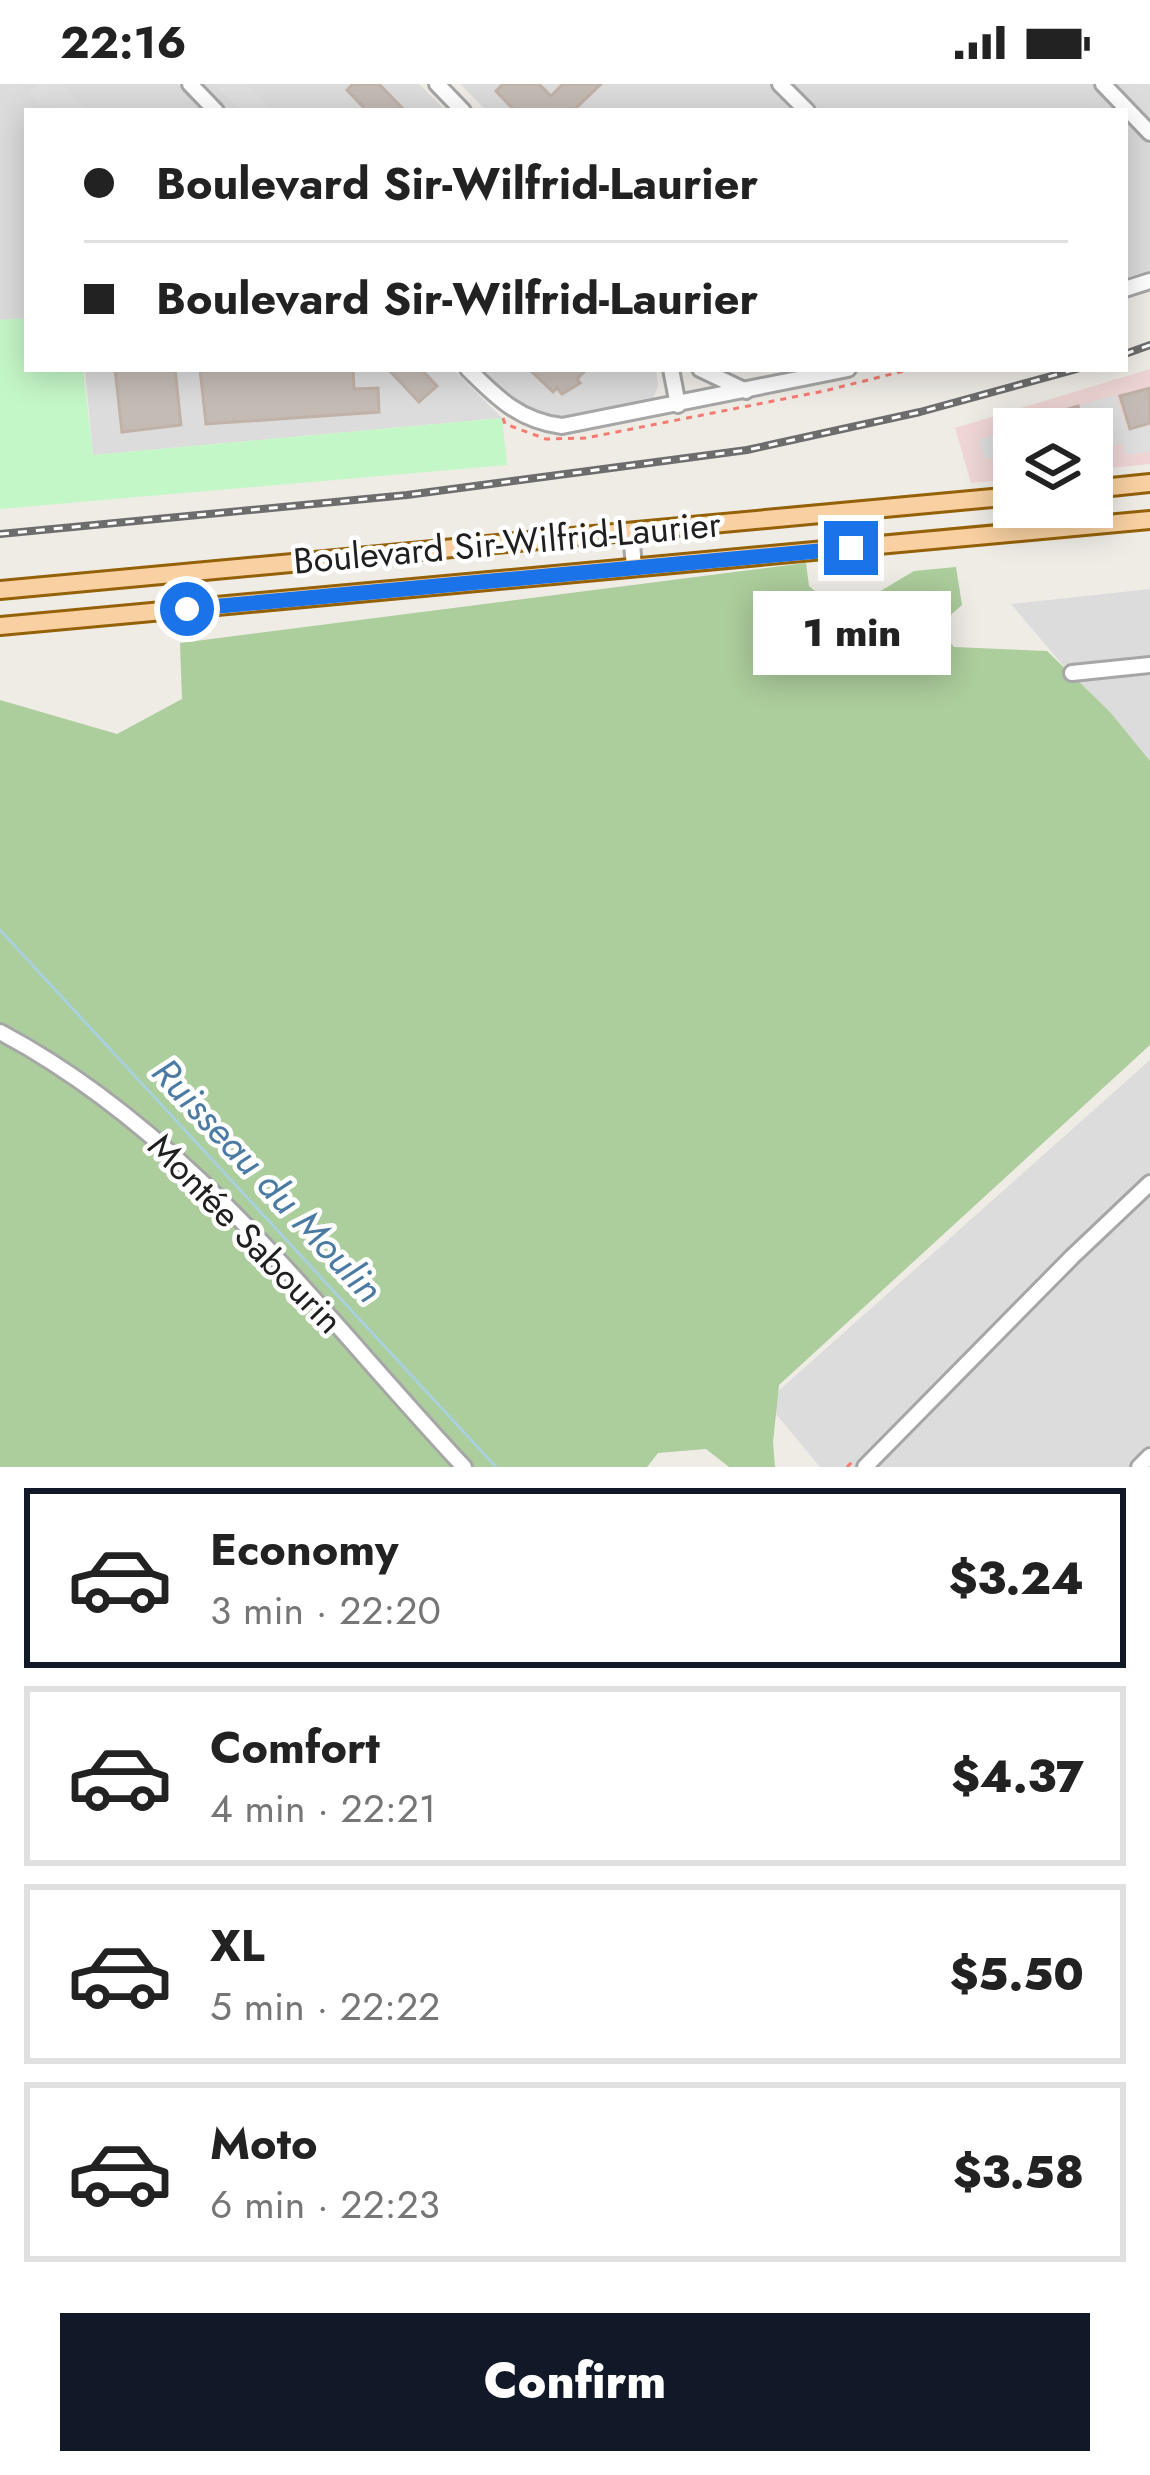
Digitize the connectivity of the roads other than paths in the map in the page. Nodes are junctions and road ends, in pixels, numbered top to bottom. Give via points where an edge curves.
1 (190, 84) edge
2 (437, 84) edge
3 (780, 84) edge
4 (1103, 84) edge
5 (213, 108) edge
6 (460, 108) edge
7 (803, 108) edge
8 (1126, 108) edge
9 (1128, 110) edge
10 (1150, 133) edge
11 (471, 372) edge
12 (672, 372) edge
13 (706, 372) edge
14 (834, 372) edge
15 (746, 391) junction
16 (678, 405) junction
17 (1150, 483) edge
18 (1113, 486) edge
19 (993, 498) edge
20 (1150, 520) edge
21 (632, 531) junction
22 (634, 568) junction
23 (0, 590) edge
24 (0, 626) edge
25 (1150, 665) edge
26 (1072, 674) dead end
27 (0, 1032) edge
28 (1150, 1183) edge
29 (1150, 1456) edge
30 (464, 1467) edge
31 (866, 1467) edge
32 (1139, 1467) edge

1 - 5 street
2 - 6 street
3 - 7 street
4 - 8 street
9 - 10 street
11 - 16 street via 507,406 554,425
12 - 16 street
13 - 15 street
14 - 15 street
15 - 16 street
17 - 18 main road
19 - 21 main road, Boulevard Sir-Wilfrid-Laurier
20 - 22 main road, Boulevard Sir-Wilfrid-Laurier
21 - 22 street
21 - 23 main road, Boulevard Sir-Wilfrid-Laurier
22 - 24 main road, Boulevard Sir-Wilfrid-Laurier
25 - 26 street
27 - 30 street, Montée Sabourin via 92,1089 193,1170
28 - 31 street
29 - 32 street

